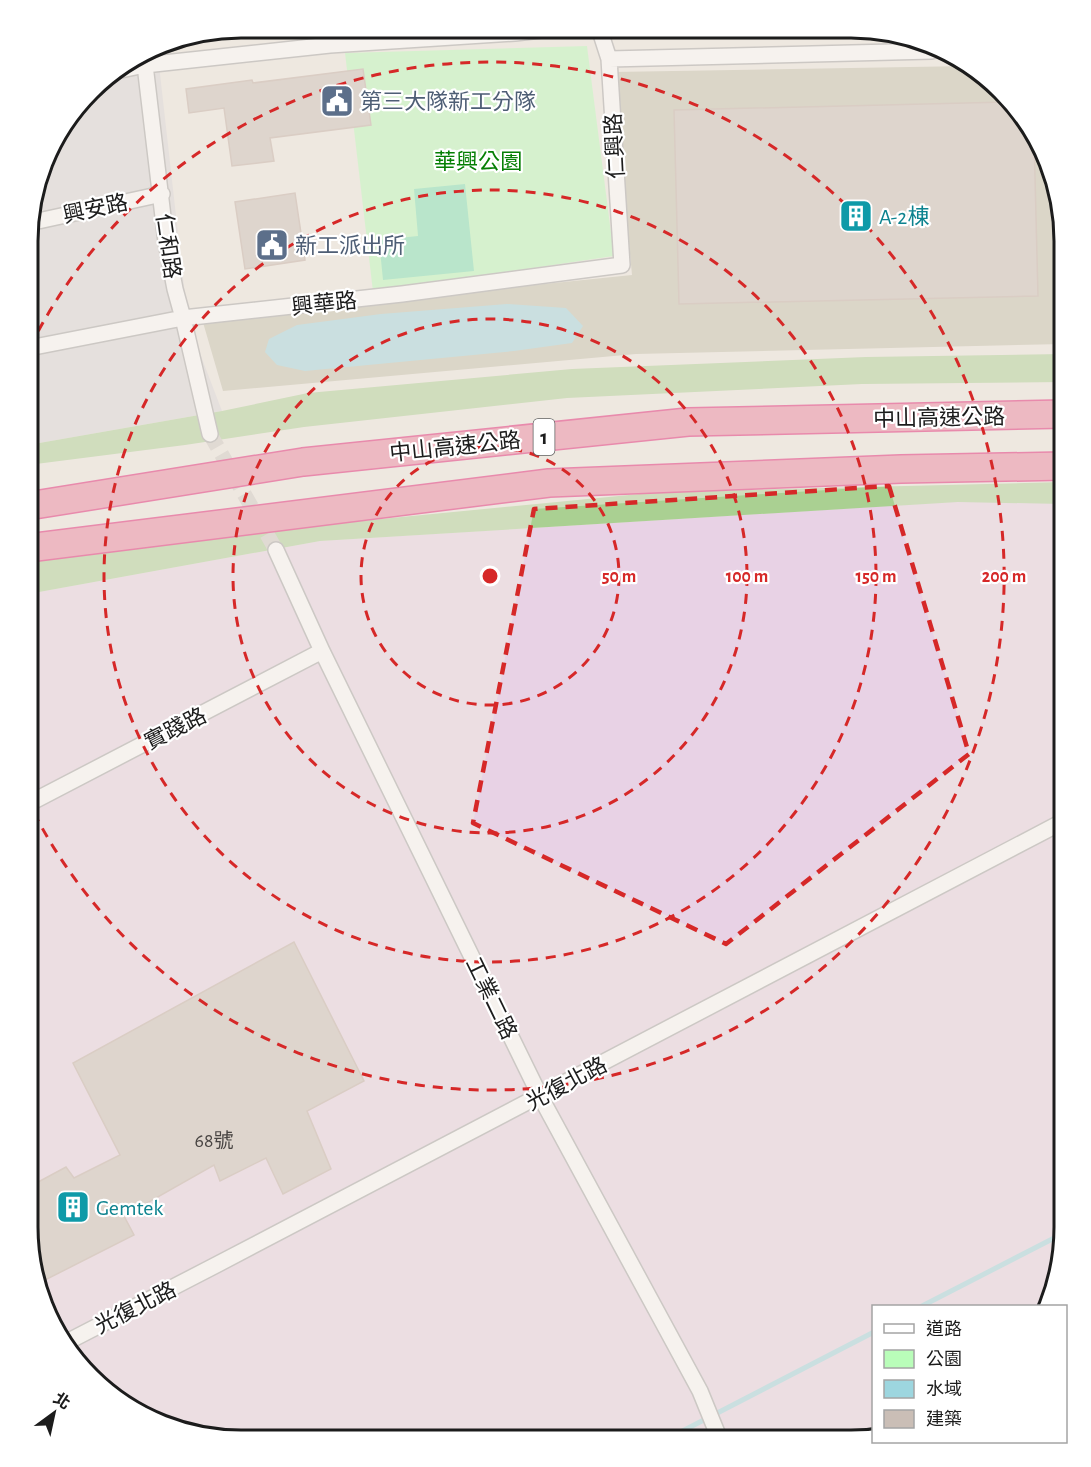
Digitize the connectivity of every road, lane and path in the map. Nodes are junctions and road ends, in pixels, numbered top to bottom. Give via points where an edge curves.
1 (437, 38) edge
2 (602, 38) edge
3 (923, 51) edge
4 (609, 59) junction
5 (146, 61) edge
6 (143, 63) edge
7 (162, 194) junction
8 (39, 221) edge
9 (622, 265) joint
10 (183, 318) junction
11 (38, 346) edge
12 (1054, 414) edge
13 (210, 434) tunnel mouth
14 (1054, 466) edge
15 (38, 504) edge
16 (38, 547) edge
17 (276, 550) tunnel mouth
18 (322, 651) junction
19 (38, 799) edge
20 (1053, 828) edge
21 (540, 1096) junction
22 (72, 1339) edge
23 (716, 1430) edge

1 - 5 street
2 - 4 street, 仁興路
3 - 4 street
4 - 9 street, 仁興路
6 - 7 street, 仁和路
7 - 8 street, 興安路
7 - 10 street, 仁和路 via 166,242
9 - 10 street, 興華路
10 - 11 street, 興華路
10 - 13 street, 仁和路
12 - 15 highway, 中山高速公路 / 1 via 688,422 303,462
14 - 16 highway, 中山高速公路 / 1 via 549,483
17 - 18 street, 工業二路
18 - 19 street, 實踐路
18 - 21 street, 工業二路
20 - 21 street, 光復北路
21 - 22 street, 光復北路
21 - 23 street, 工業二路 via 700,1391

